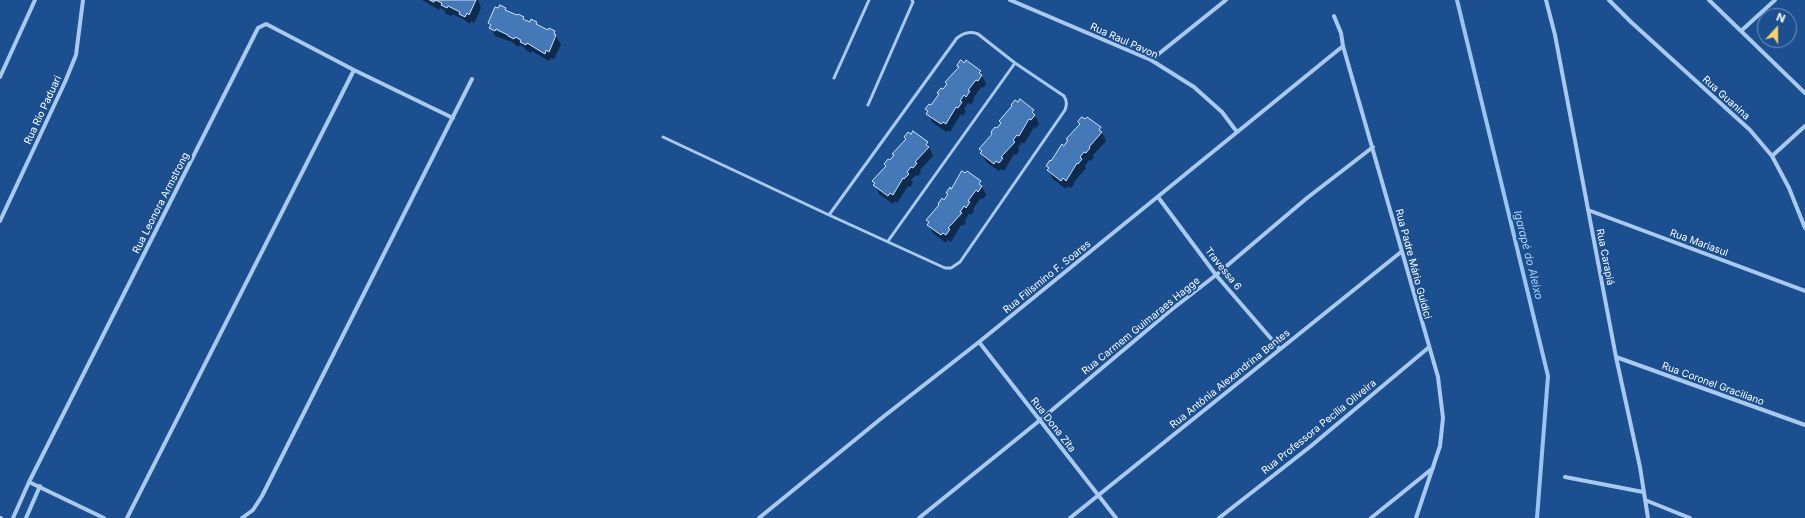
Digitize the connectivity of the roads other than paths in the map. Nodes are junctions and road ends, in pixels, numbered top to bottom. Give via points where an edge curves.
1 (35, 0) edge
2 (869, 0) edge
3 (912, 0) edge
4 (1010, 0) edge
5 (1226, 0) edge
6 (1546, 0) edge
7 (1609, 0) edge
8 (1709, 0) edge
9 (1775, 0) edge
10 (81, 1) edge
11 (1334, 16) dead end
12 (1741, 31) junction
13 (1343, 46) junction
14 (1151, 60) junction
15 (1015, 63) junction
16 (354, 70) junction
17 (0, 77) edge
18 (834, 78) dead end
19 (472, 79) dead end
20 (1805, 93) edge
21 (868, 105) dead end
22 (452, 118) junction
23 (1805, 126) edge
24 (1237, 132) junction
25 (663, 137) dead end
26 (1373, 147) junction
27 (1772, 156) junction
28 (1158, 197) junction
29 (1588, 210) junction
30 (829, 215) junction
31 (0, 221) edge
32 (1805, 228) edge
33 (888, 241) junction
34 (1401, 252) junction
35 (1216, 275) junction
36 (1805, 291) edge
37 (979, 342) junction
38 (1428, 348) junction
39 (1280, 349) junction
40 (1616, 357) junction
41 (1039, 421) junction
42 (1805, 425) edge
43 (1434, 468) junction
44 (1566, 478) dead end
45 (29, 482) junction
46 (40, 486) junction
47 (1644, 492) junction
48 (1099, 495) junction
49 (1645, 500) junction
50 (13, 518) edge
51 (26, 518) edge
52 (104, 518) edge
53 (127, 518) edge
54 (242, 518) edge
55 (759, 518) edge
56 (919, 518) edge
57 (1070, 518) edge
58 (1116, 518) edge
59 (1219, 518) edge
60 (1372, 518) edge
61 (1416, 518) edge
62 (1648, 518) edge
63 (1690, 518) edge

1 - 17 street
2 - 18 lane
3 - 21 lane
4 - 14 street, Rua Raul Pavon
5 - 14 street
6 - 29 street, Rua Carapiá
7 - 27 street, Rua Guanina via 1750,130
8 - 12 street
9 - 12 street
10 - 31 street, Rua Rio Paduari via 76,55
11 - 13 street, Rua Padre Mário Guidici
12 - 20 street
13 - 24 street, Rua Filismino F. Soares
13 - 26 street, Rua Padre Mário Guidici
14 - 24 street, Rua Raul Pavon via 1194,87 1222,112
15 - 30 lane via 978,34 971,32 957,38
15 - 33 lane
15 - 33 lane via 1064,96 1067,105 960,262 951,268 945,268
16 - 22 street, Rua Leonora Armstrong
16 - 45 street, Rua Leonora Armstrong via 266,24 258,28
16 - 53 street
19 - 22 street
22 - 54 street via 262,496 253,510
23 - 27 street
24 - 28 street, Rua Filismino F. Soares
25 - 30 lane
26 - 34 street, Rua Padre Mário Guidici
26 - 35 street, Rua Carmem Guimaraes Hagge via 1307,198
27 - 32 street, Rua Guanina via 1789,188
28 - 35 street, Travessa 6
28 - 37 street, Rua Filismino F. Soares
29 - 36 street, Rua Mariasul
29 - 40 street, Rua Carapiá
30 - 33 lane
34 - 38 street, Rua Padre Mário Guidici
34 - 39 street, Rua Antônia Alexandrina Bentes
35 - 39 street, Travessa 6
35 - 41 street, Rua Carmem Guimaraes Hagge
37 - 41 street, Rua Dona Zita
37 - 55 street, Rua Filismino F. Soares
38 - 43 street, Rua Padre Mário Guidici via 1438,377 1442,418 1440,446
38 - 59 street, Rua Professora Pecília Oliveira via 1311,446
39 - 48 street, Rua Antônia Alexandrina Bentes
40 - 42 street, Rua Coronel Graciliano
40 - 47 street, Rua Carapiá
41 - 48 street, Rua Dona Zita
41 - 56 street, Rua Carmem Guimaraes Hagge
43 - 60 street
43 - 61 street, Rua Padre Mário Guidici
44 - 47 street
45 - 46 street
45 - 50 street, Rua Leonora Armstrong
46 - 51 street
46 - 52 street
47 - 49 street, Rua Carapiá
48 - 57 street, Rua Antônia Alexandrina Bentes
48 - 58 street, Rua Dona Zita
49 - 62 street, Rua Carapiá
49 - 63 street

